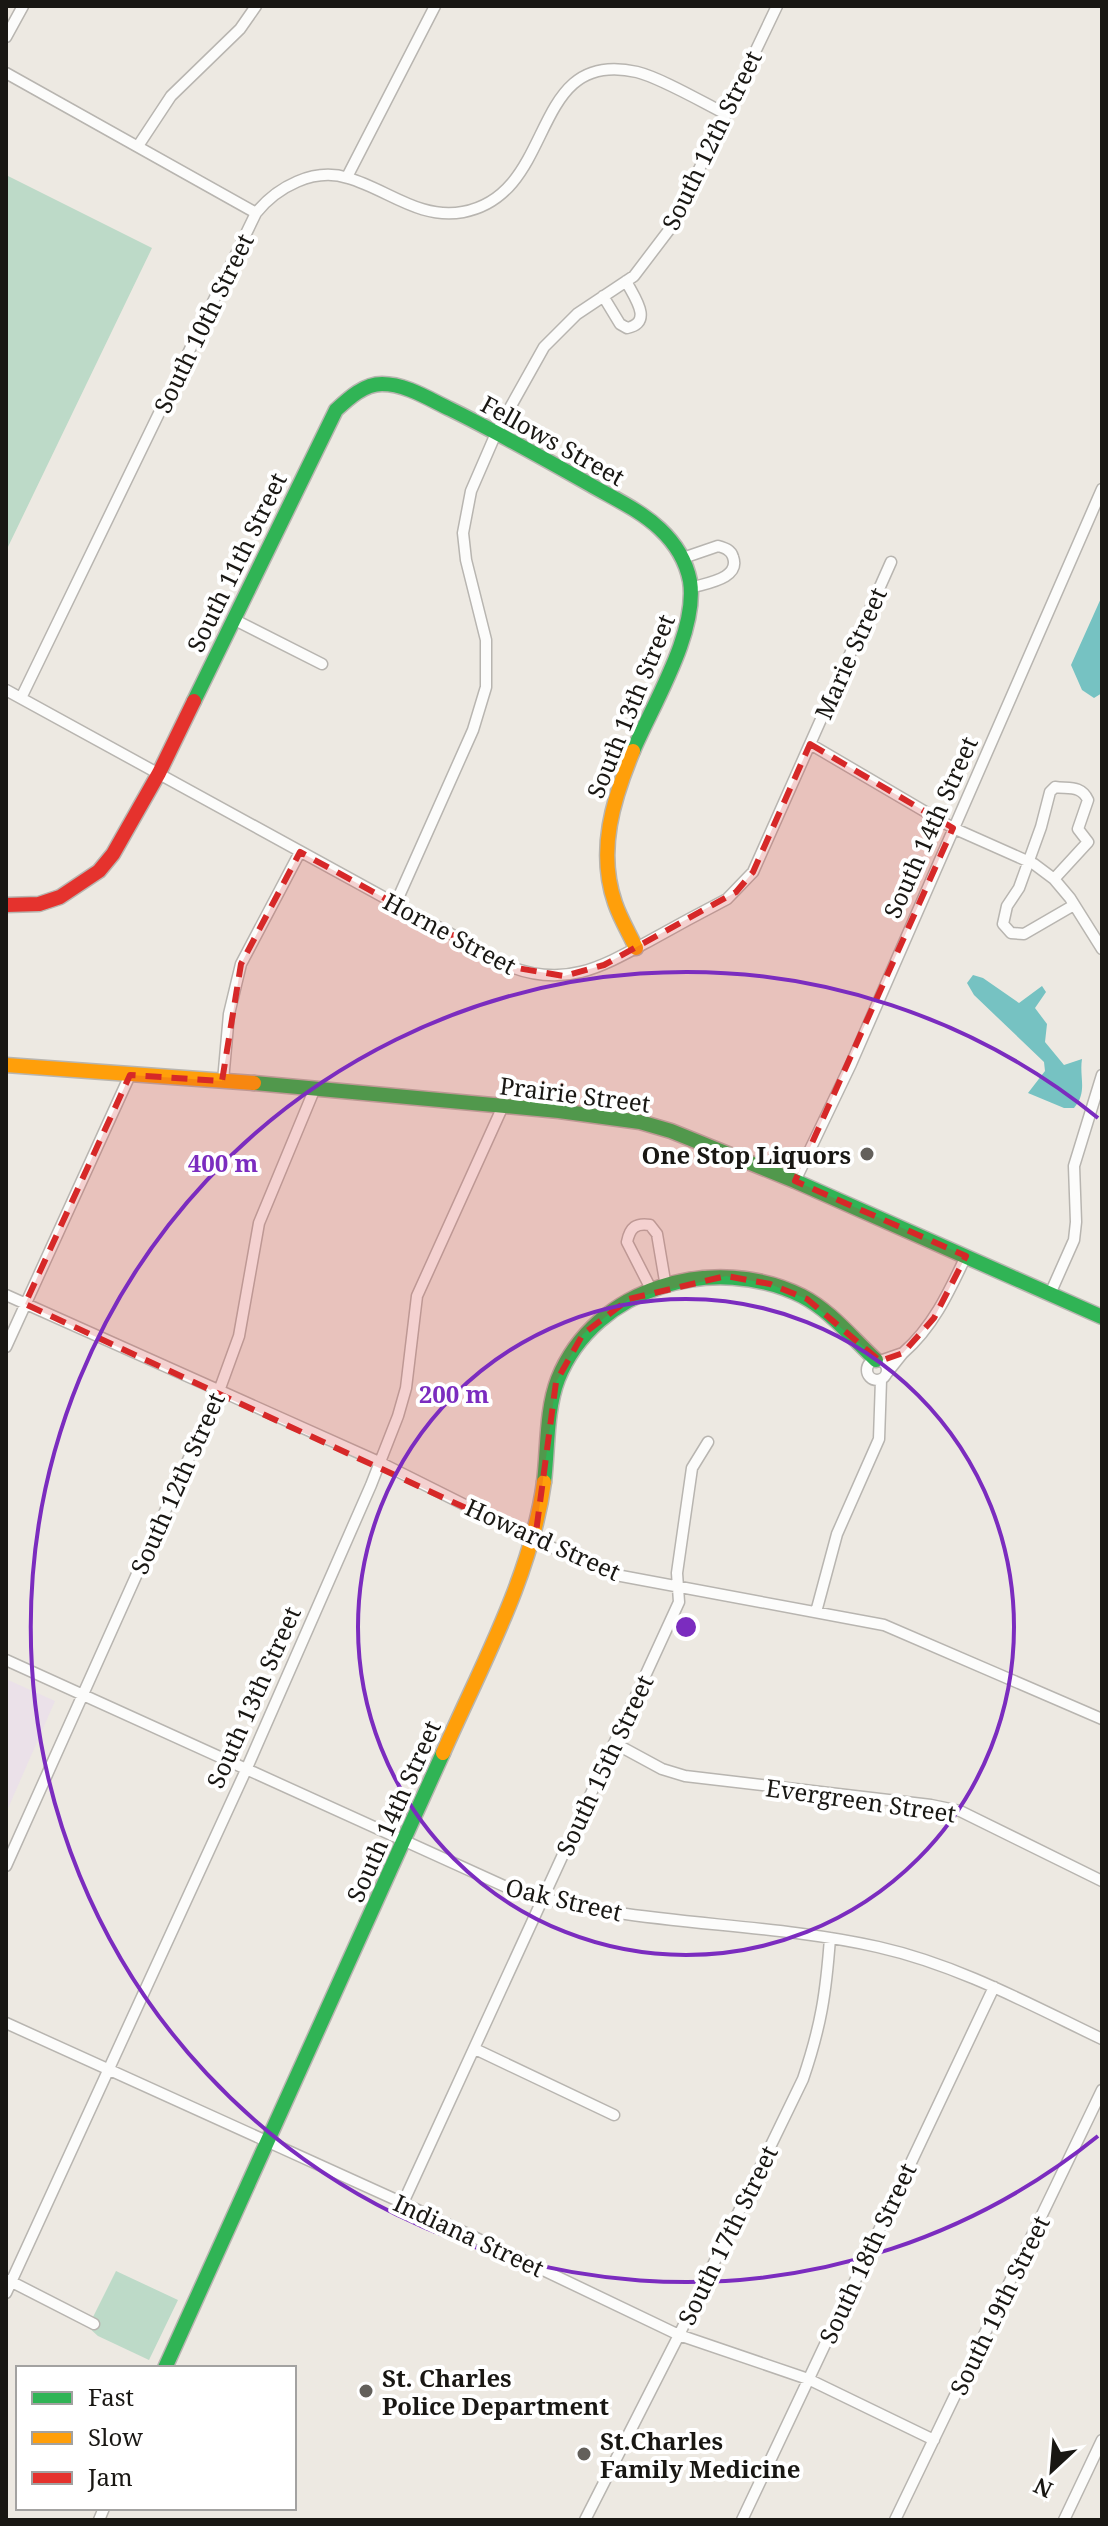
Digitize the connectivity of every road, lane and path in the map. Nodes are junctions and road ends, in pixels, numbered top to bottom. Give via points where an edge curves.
1 (23, 6) edge
2 (256, 6) edge
3 (435, 6) edge
4 (777, 6) edge
5 (6, 37) edge
6 (6, 73) edge
7 (726, 114) junction
8 (138, 146) junction
9 (347, 177) junction
10 (256, 213) junction
11 (626, 281) junction
12 (603, 296) junction
13 (371, 385) joint
14 (497, 431) junction
15 (1102, 489) edge
16 (891, 562) dead end
17 (686, 564) junction
18 (691, 588) junction
19 (233, 619) junction
20 (322, 664) dead end
21 (6, 690) edge
22 (21, 698) junction
23 (810, 744) junction
24 (159, 773) junction
25 (953, 828) junction
26 (300, 852) junction
27 (1028, 862) junction
28 (1054, 879) junction
29 (6, 905) edge
30 (395, 905) junction
31 (1074, 905) junction
32 (636, 948) junction
33 (1102, 949) edge
34 (6, 1065) edge
35 (130, 1075) junction
36 (1102, 1075) edge
37 (223, 1081) junction
38 (315, 1088) junction
39 (503, 1106) junction
40 (795, 1181) junction
41 (966, 1256) junction
42 (659, 1289) junction
43 (1050, 1294) junction
44 (6, 1295) edge
45 (25, 1304) junction
46 (1102, 1317) edge
47 (6, 1347) edge
48 (903, 1353) junction
49 (873, 1367) junction
50 (884, 1376) junction
51 (219, 1391) junction
52 (880, 1410) junction
53 (708, 1442) dead end
54 (379, 1462) junction
55 (535, 1540) junction
56 (678, 1588) junction
57 (816, 1612) junction
58 (6, 1660) edge
59 (82, 1695) junction
60 (1102, 1719) edge
61 (614, 1743) junction
62 (246, 1770) junction
63 (404, 1842) junction
64 (6, 1866) edge
65 (1102, 1881) edge
66 (542, 1899) junction
67 (830, 1938) junction
68 (994, 1987) junction
69 (6, 2023) edge
70 (1102, 2039) edge
71 (475, 2049) junction
72 (108, 2069) junction
73 (1102, 2090) edge
74 (614, 2115) dead end
75 (267, 2142) junction
76 (403, 2203) junction
77 (9, 2281) edge
78 (6, 2293) edge
79 (94, 2324) dead end
80 (679, 2335) junction
81 (166, 2366) edge
82 (808, 2379) junction
83 (934, 2440) junction
84 (1102, 2440) edge
85 (585, 2520) edge
86 (742, 2520) edge
87 (895, 2520) edge
88 (1064, 2520) edge

1 - 5 street
2 - 8 street via 240,29 171,96
3 - 9 street
4 - 7 street, South 12th Street
6 - 8 street
7 - 9 street via 640,73 609,68 578,79 564,93 524,170 512,186 479,208 434,213
7 - 11 street, South 12th Street via 672,226
8 - 10 street
9 - 10 street, South 10th Street via 297,181
10 - 22 street, South 10th Street
11 - 12 street, South 12th Street
11 - 12 street via 642,312 635,326 620,324
12 - 14 street, South 12th Street via 544,347
13 - 14 street, Fellows Street via 397,386
13 - 19 street, South 11th Street via 336,410
14 - 17 street, Fellows Street via 662,528
14 - 30 street, South 12th Street via 471,491 463,533 486,640 486,687 473,730
15 - 25 street, South 14th Street
16 - 23 street, Marie Street
17 - 18 street, South 13th Street
17 - 18 street via 718,546 734,558 728,576
18 - 32 street, South 13th Street via 686,631 611,807 607,853 614,901
19 - 20 street
19 - 24 street, South 11th Street
21 - 22 street, Horne Street
22 - 24 street, Horne Street
23 - 25 street
23 - 32 street, Horne Street via 745,884
24 - 26 street, Horne Street
24 - 29 street, South 11th Street via 99,871 60,897
25 - 27 street
25 - 40 street, South 14th Street
26 - 30 street, Horne Street
26 - 37 street via 241,964 231,999
27 - 28 street
27 - 28 street via 1050,792 1072,786 1085,793 1088,800 1078,829 1088,842
27 - 31 street via 1007,906 1003,924 1011,933 1024,934
28 - 31 street
30 - 32 street, Horne Street via 528,974 584,972
31 - 33 street
34 - 35 street, Prairie Street
35 - 37 street, Prairie Street
35 - 45 street
36 - 43 street via 1074,1166 1074,1240
37 - 38 street, Prairie Street
38 - 39 street, Prairie Street
38 - 51 street, South 12th Street via 259,1223 239,1336
39 - 40 street, Prairie Street via 640,1122
39 - 54 street, South 13th Street via 417,1296 406,1388
40 - 41 street, Prairie Street
41 - 43 street, Prairie Street
41 - 48 street via 934,1318
42 - 42 street via 657,1234 650,1225 640,1224 627,1242
42 - 49 street, South 14th Street via 726,1276 770,1284 807,1299 856,1342
42 - 55 street, South 14th Street via 607,1313 583,1334 564,1363 556,1382
43 - 46 street, Prairie Street
44 - 45 street, Howard Street
45 - 47 street
45 - 51 street, Howard Street
48 - 49 street
48 - 50 street
49 - 50 street
49 - 50 street via 886,1366
49 - 52 street
50 - 52 street
51 - 54 street, Howard Street
51 - 59 street, South 12th Street
52 - 57 street via 875,1453 837,1534
53 - 56 street, South 15th Street via 692,1468
54 - 55 street, Howard Street
54 - 62 street, South 13th Street
55 - 56 street, Howard Street via 616,1575
55 - 63 street, South 14th Street
56 - 57 street, Howard Street
56 - 61 street, South 15th Street via 679,1602
57 - 60 street, Howard Street via 884,1625
58 - 59 street, Oak Street
59 - 62 street, Oak Street
59 - 64 street, South 12th Street
61 - 65 street, Evergreen Street via 685,1776 960,1811
61 - 66 street, South 15th Street
62 - 63 street, Oak Street
62 - 72 street, South 13th Street
63 - 66 street, Oak Street
63 - 75 street, South 14th Street
66 - 67 street, Oak Street via 628,1915
66 - 71 street, South 15th Street
67 - 68 street, Oak Street via 905,1953
67 - 80 street, South 17th Street via 824,2008 803,2079
68 - 70 street, Oak Street
68 - 82 street, South 18th Street
69 - 72 street, Indiana Street
71 - 74 street
71 - 76 street, South 15th Street
72 - 75 street, Indiana Street
72 - 77 street, South 13th Street
73 - 83 street, South 19th Street
75 - 76 street, Indiana Street
75 - 81 street, South 14th Street
76 - 80 street, Indiana Street
77 - 78 street, South 13th Street
77 - 79 street
80 - 82 street, Indiana Street
80 - 85 street, South 17th Street
82 - 83 street, Indiana Street
82 - 86 street, South 18th Street
83 - 87 street, South 19th Street
84 - 88 street

